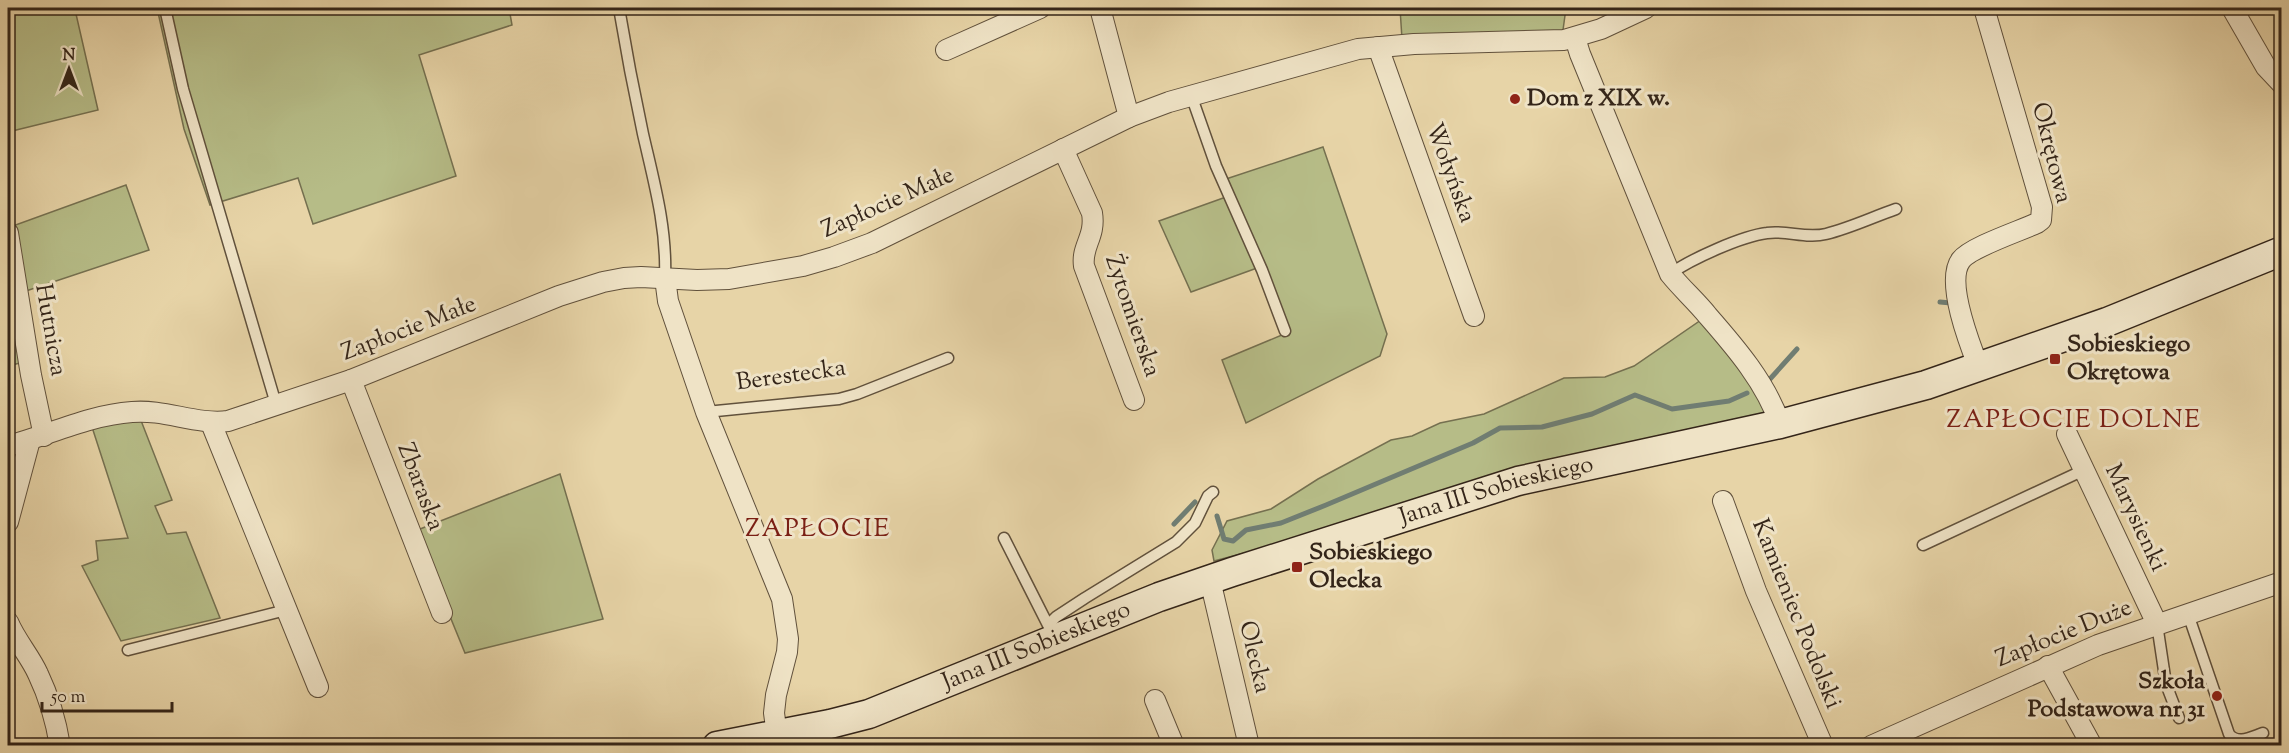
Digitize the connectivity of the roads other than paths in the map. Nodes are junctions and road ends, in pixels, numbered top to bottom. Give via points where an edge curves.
1 (165, 8) edge
2 (619, 8) edge
3 (1040, 8) edge
4 (1100, 8) edge
5 (1646, 8) edge
6 (1984, 8) edge
7 (2232, 8) edge
8 (1575, 38) junction
9 (1378, 47) junction
10 (946, 50) dead end
11 (2282, 84) edge
12 (1191, 95) junction
13 (1129, 117) junction
14 (1063, 149) junction
15 (1896, 209) dead end
16 (8, 232) edge
17 (2282, 251) edge
18 (1670, 274) junction
19 (665, 278) junction
20 (1474, 316) dead end
21 (1285, 331) dead end
22 (948, 358) dead end
23 (1979, 368) junction
24 (351, 380) junction
25 (1134, 400) dead end
26 (276, 404) junction
27 (706, 412) junction
28 (211, 423) junction
29 (1780, 424) junction
30 (2067, 434) dead end
31 (37, 438) junction
32 (8, 446) edge
33 (2084, 470) junction
34 (1213, 492) dead end
35 (1723, 501) dead end
36 (8, 522) edge
37 (1004, 538) dead end
38 (1923, 545) dead end
39 (1210, 580) junction
40 (2282, 582) edge
41 (286, 610) junction
42 (442, 613) dead end
43 (2188, 614) junction
44 (8, 622) edge
45 (2157, 624) junction
46 (1050, 633) junction
47 (128, 650) dead end
48 (2048, 666) junction
49 (318, 687) dead end
50 (1155, 700) dead end
51 (2179, 718) dead end
52 (2263, 733) dead end
53 (777, 735) junction
54 (60, 746) edge
55 (717, 746) edge
56 (1174, 746) edge
57 (1249, 746) edge
58 (1823, 746) edge
59 (1871, 746) edge
60 (2092, 746) edge

1 - 26 lane via 183,89
2 - 19 lane via 663,225
3 - 10 street
4 - 13 street
5 - 8 street, Zapłocie Małe
6 - 23 street, Okrętowa via 2043,215 2037,223 1973,251 1958,266 1959,307
7 - 11 street via 2266,67
8 - 9 street, Zapłocie Małe
8 - 18 street
9 - 12 street, Zapłocie Małe via 1358,49
9 - 20 street, Wołyńska
12 - 13 street, Zapłocie Małe
12 - 21 lane via 1216,166
13 - 14 street, Zapłocie Małe
14 - 19 street, Zapłocie Małe via 872,243 834,256 803,266 729,279
14 - 25 street, Żytomierska via 1094,222 1084,252 1084,266
15 - 18 lane via 1826,234 1780,232 1754,236 1688,261
16 - 31 street, Hutnicza
17 - 23 street, Jana III Sobieskiego via 2107,322
18 - 29 street via 1707,314 1761,384
19 - 24 street, Zapłocie Małe via 624,278 584,287
19 - 27 street, Berestecka via 668,301
22 - 27 lane, Berestecka via 839,399
23 - 29 street, Jana III Sobieskiego
24 - 26 street, Zapłocie Małe
24 - 42 street, Zbaraska
26 - 28 street, Zapłocie Małe
27 - 53 street, Berestecka via 785,611 787,652 775,704
28 - 31 street, Zapłocie Małe via 133,412 86,421
28 - 41 street
29 - 39 street, Jana III Sobieskiego via 1518,481
30 - 33 street, Marysienki
31 - 32 street, Zapłocie Małe
31 - 36 street, Hutnicza
33 - 38 lane
33 - 45 street, Marysienki
34 - 46 lane via 1195,523 1176,542 1056,617
35 - 58 street, Kamieniec Podolski via 1756,591
37 - 46 lane
39 - 46 street, Jana III Sobieskiego
39 - 57 street, Olecka
40 - 43 street, Zapłocie Duże
41 - 47 lane
41 - 49 street
43 - 45 street, Zapłocie Duże
43 - 52 lane via 2229,734 2241,740
44 - 54 street via 38,673
45 - 48 street, Zapłocie Duże
45 - 51 lane via 2166,684
46 - 53 street, Jana III Sobieskiego via 869,714
48 - 59 street, Zapłocie Duże
48 - 60 street
50 - 56 street
53 - 55 street, Jana III Sobieskiego

